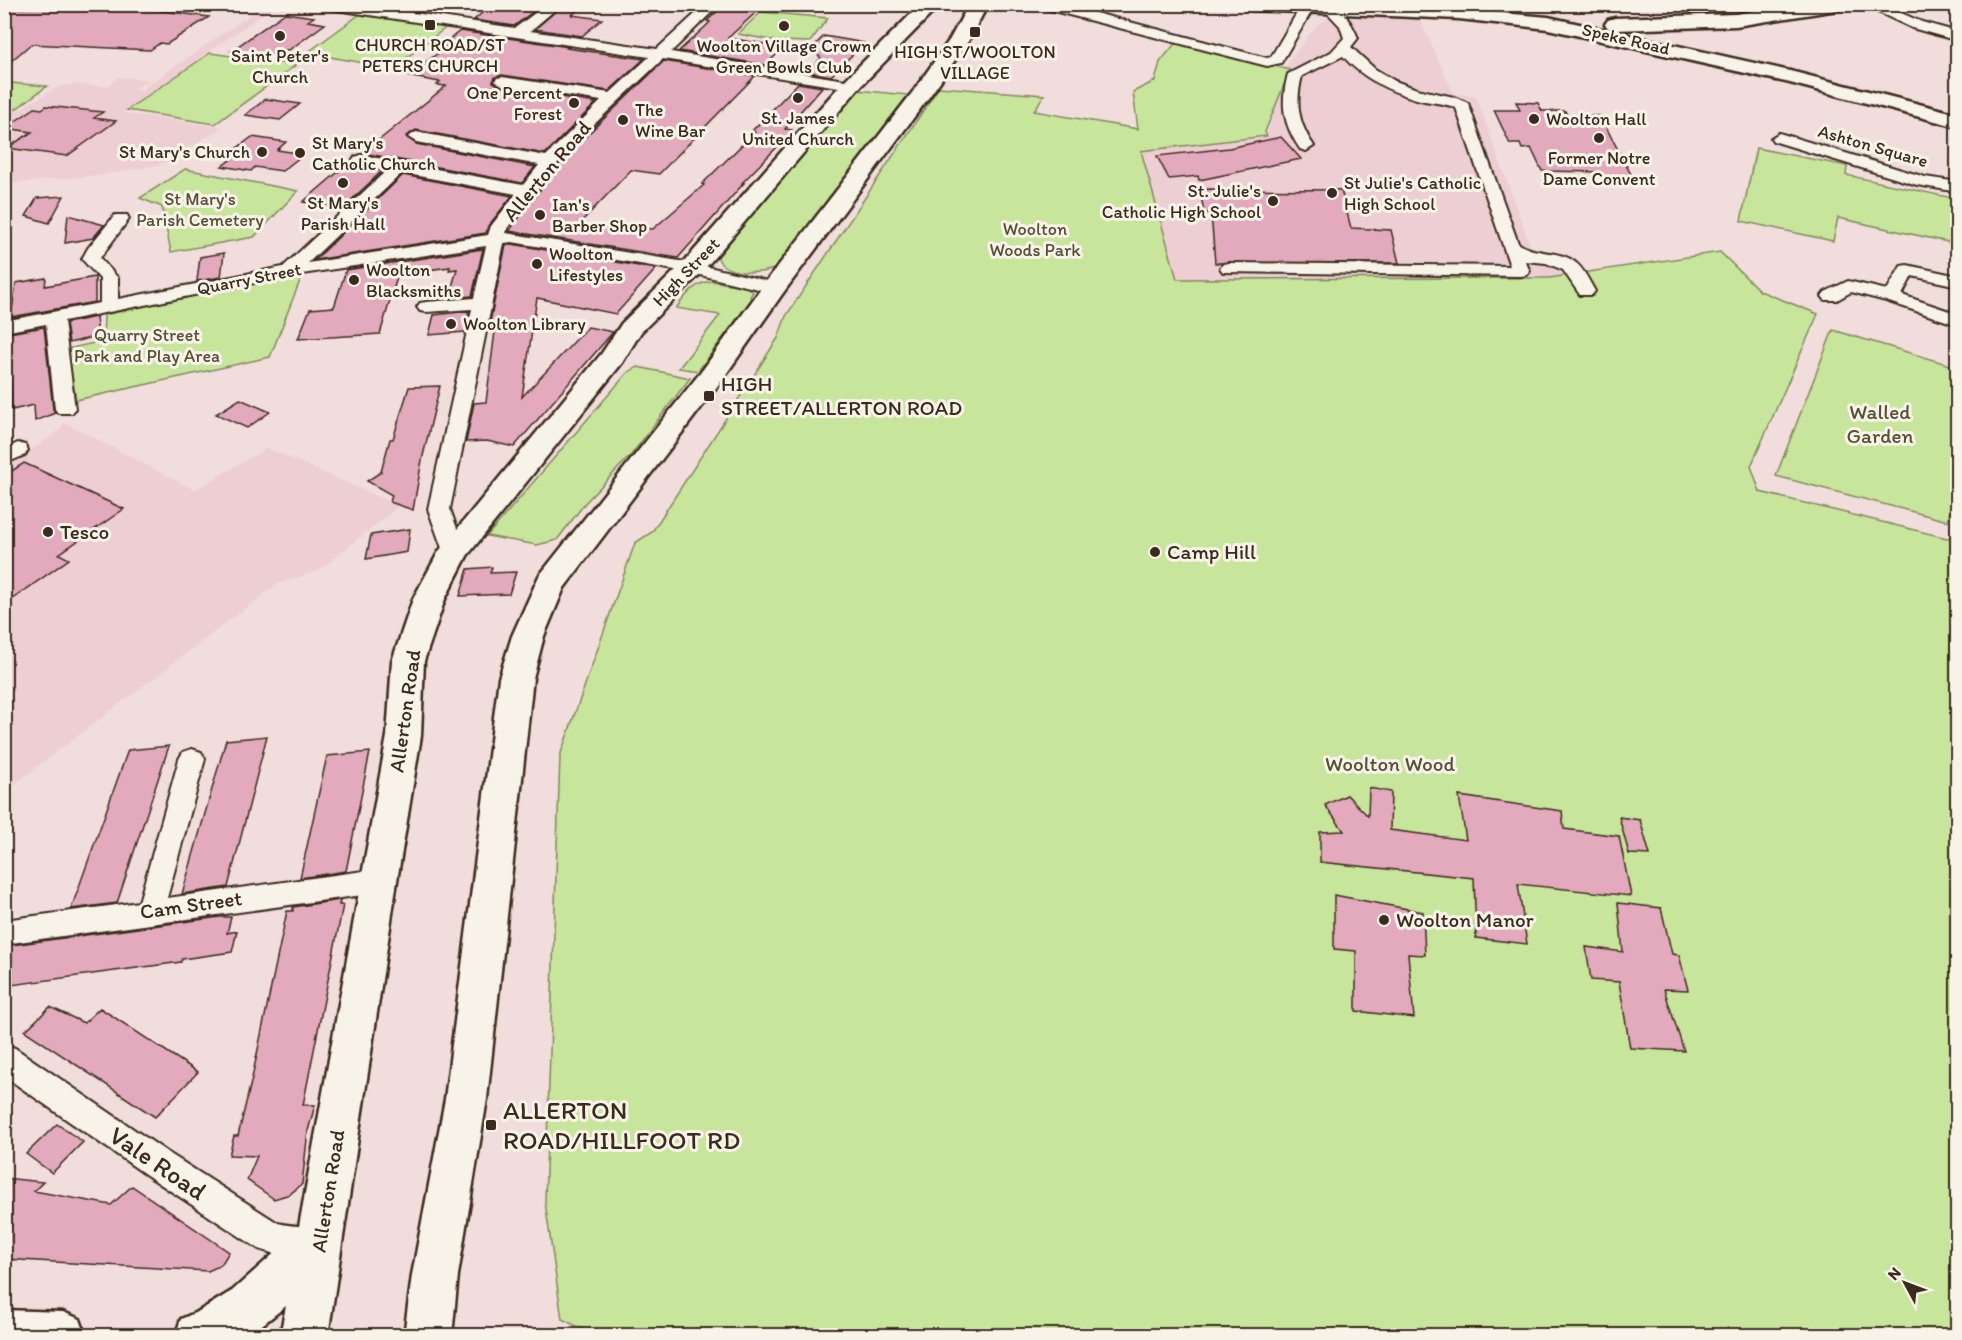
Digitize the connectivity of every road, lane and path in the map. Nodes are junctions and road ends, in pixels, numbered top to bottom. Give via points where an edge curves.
1 (323, 4) edge
2 (556, 4) edge
3 (714, 4) edge
4 (932, 4) edge
5 (979, 4) edge
6 (1043, 4) edge
7 (1251, 4) edge
8 (1838, 4) edge
9 (1867, 4) edge
10 (1261, 5) edge
11 (1422, 8) edge
12 (1306, 9) junction
13 (1332, 10) junction
14 (1592, 31) junction
15 (518, 33) junction
16 (1958, 37) edge
17 (1344, 48) junction
18 (659, 54) junction
19 (502, 81) dead end
20 (851, 85) junction
21 (611, 98) junction
22 (1958, 122) edge
23 (416, 137) dead end
24 (1779, 138) dead end
25 (1306, 146) dead end
26 (361, 160) dead end
27 (550, 162) junction
28 (399, 167) junction
29 (1958, 187) edge
30 (527, 191) junction
31 (121, 219) dead end
32 (496, 238) junction
33 (1510, 245) junction
34 (692, 268) junction
35 (1229, 268) dead end
36 (289, 271) junction
37 (1958, 282) edge
38 (774, 288) junction
39 (1586, 291) dead end
40 (1831, 296) dead end
41 (1892, 297) junction
42 (483, 303) junction
43 (109, 306) junction
44 (426, 307) dead end
45 (54, 317) junction
46 (1958, 320) edge
47 (4, 327) edge
48 (65, 409) dead end
49 (454, 551) junction
50 (192, 759) dead end
51 (378, 881) junction
52 (150, 910) junction
53 (4, 932) edge
54 (4, 1058) edge
55 (320, 1243) junction
56 (4, 1334) edge
57 (63, 1335) edge
58 (198, 1335) edge
59 (304, 1335) edge
60 (428, 1335) edge

1 - 15 street
2 - 15 street
3 - 18 street, Allerton Road
4 - 20 main road, High Street
5 - 38 main road via 922,93
6 - 12 street via 1267,62 1276,60
7 - 10 main road, Speke Road
8 - 14 main road via 1736,20 1601,25
9 - 16 street via 1917,26
10 - 12 main road, Speke Road
11 - 13 main road, Speke Road
11 - 14 main road, Speke Road
12 - 13 main road, Speke Road
13 - 17 street via 1346,25 1351,38
14 - 22 main road, Speke Road via 1824,84
15 - 18 street
17 - 25 street via 1295,74 1289,114
17 - 33 street via 1353,60 1388,84 1463,106
18 - 20 street
18 - 21 street, Allerton Road
19 - 21 street
20 - 34 main road, High Street
21 - 27 street, Allerton Road
23 - 27 street
24 - 29 street, Ashton Square via 1923,182
26 - 28 street
27 - 30 street, Allerton Road
28 - 30 street
28 - 36 street
30 - 32 street, Allerton Road via 500,226
31 - 43 street via 91,259 109,278
32 - 34 street, Quarry Street via 512,237
32 - 36 street, Quarry Street
32 - 42 street, Allerton Road
33 - 35 street via 1521,271
33 - 39 street via 1523,255 1549,258 1570,266
34 - 38 street, Quarry Street
34 - 49 main road, High Street via 631,328 613,357
36 - 43 street, Quarry Street
37 - 41 street via 1907,270
38 - 60 main road via 714,374 550,584 528,636 516,678 466,1099
40 - 41 street via 1848,286
41 - 46 street
42 - 44 street
42 - 49 street, Allerton Road via 439,509
43 - 45 street, Quarry Street
45 - 47 street, Quarry Street
45 - 48 street
49 - 51 main road, Allerton Road via 429,599 408,661 404,736
50 - 52 street
51 - 52 street, Cam Street
51 - 55 main road, Allerton Road
52 - 53 street, Cam Street
54 - 55 street, Vale Road via 271,1237 295,1244
55 - 58 main road via 240,1314
55 - 59 main road, Allerton Road
56 - 57 main road

